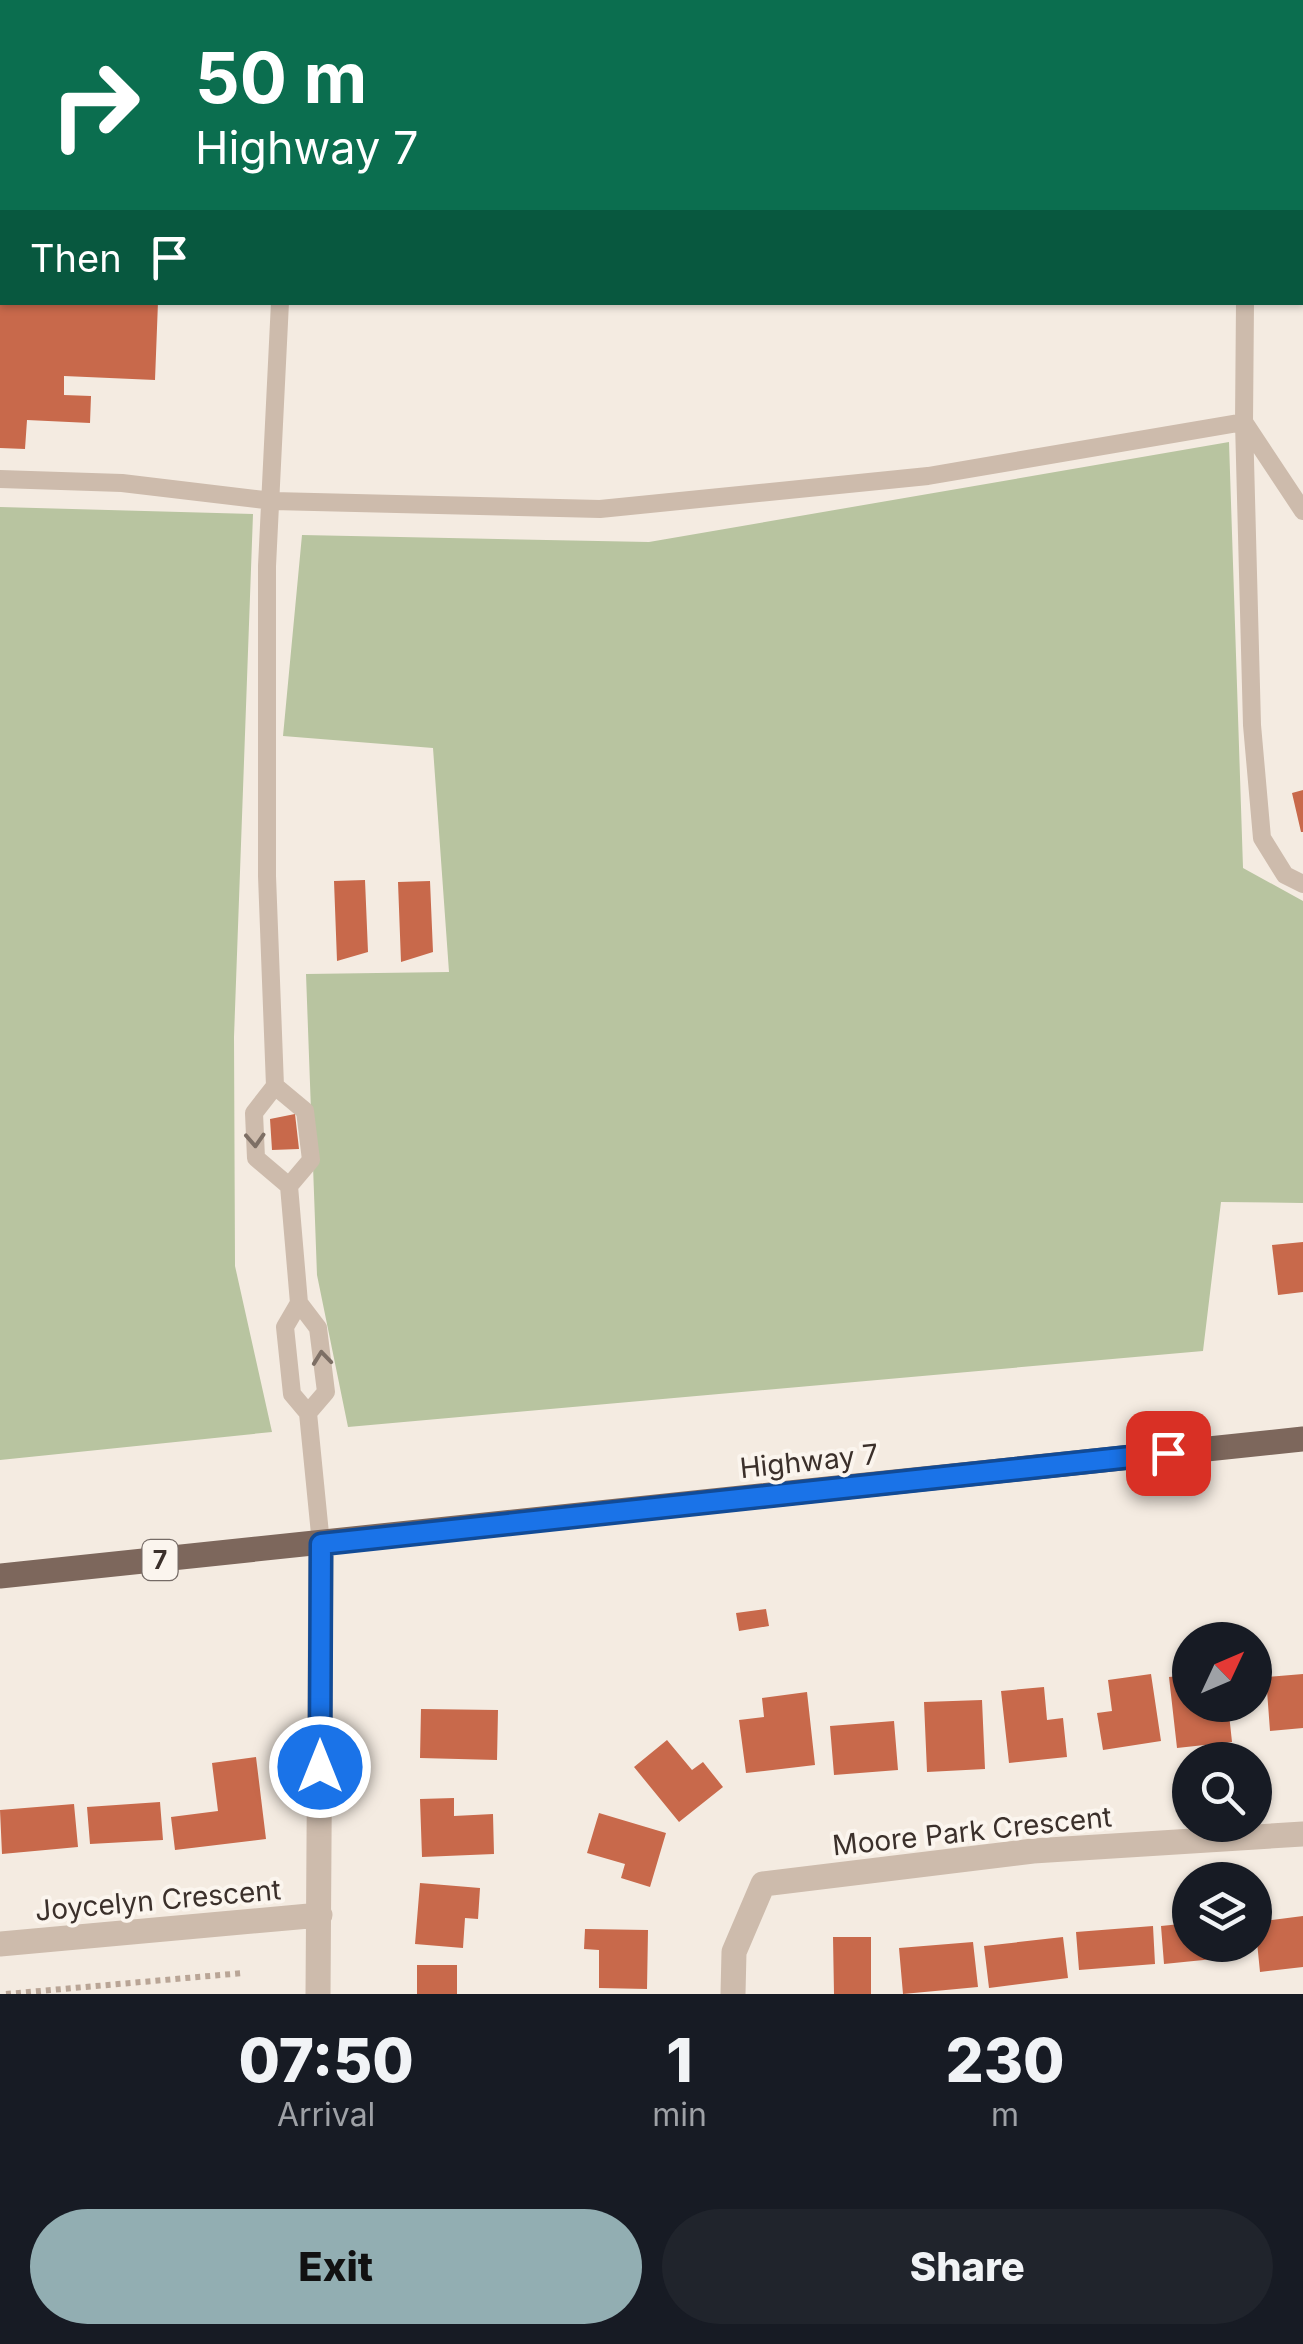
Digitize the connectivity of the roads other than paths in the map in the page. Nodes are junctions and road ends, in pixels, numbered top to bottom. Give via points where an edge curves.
1 (280, 305) edge
2 (1244, 305) edge
3 (1244, 422) junction
4 (0, 479) edge
5 (273, 501) junction
6 (1303, 510) edge
7 (1303, 884) edge
8 (275, 1086) junction
9 (289, 1186) junction
10 (299, 1303) junction
11 (308, 1413) junction
12 (1303, 1439) edge
13 (321, 1544) junction
14 (0, 1576) edge
15 (1303, 1834) edge
16 (320, 1916) junction
17 (0, 1944) edge
18 (318, 1994) edge
19 (733, 1994) edge

1 - 5 lane
2 - 3 lane
3 - 5 lane via 928,476 600,509
3 - 6 lane
3 - 7 lane via 1252,725 1262,838 1285,875
4 - 5 lane via 122,483
5 - 8 lane via 267,876
8 - 9 lane via 305,1111 310,1160
8 -> 9 lane via 254,1113 256,1158
9 - 10 lane
10 - 11 lane via 285,1327 292,1394
11 -> 10 lane via 326,1392 318,1328
11 - 13 lane
12 - 13 main road, Highway 7 / 7
13 - 14 main road, 7
13 - 16 street
15 - 19 street, Moore Park Crescent via 1033,1851 764,1884 734,1952
16 - 17 street, Joycelyn Crescent
16 - 18 street

